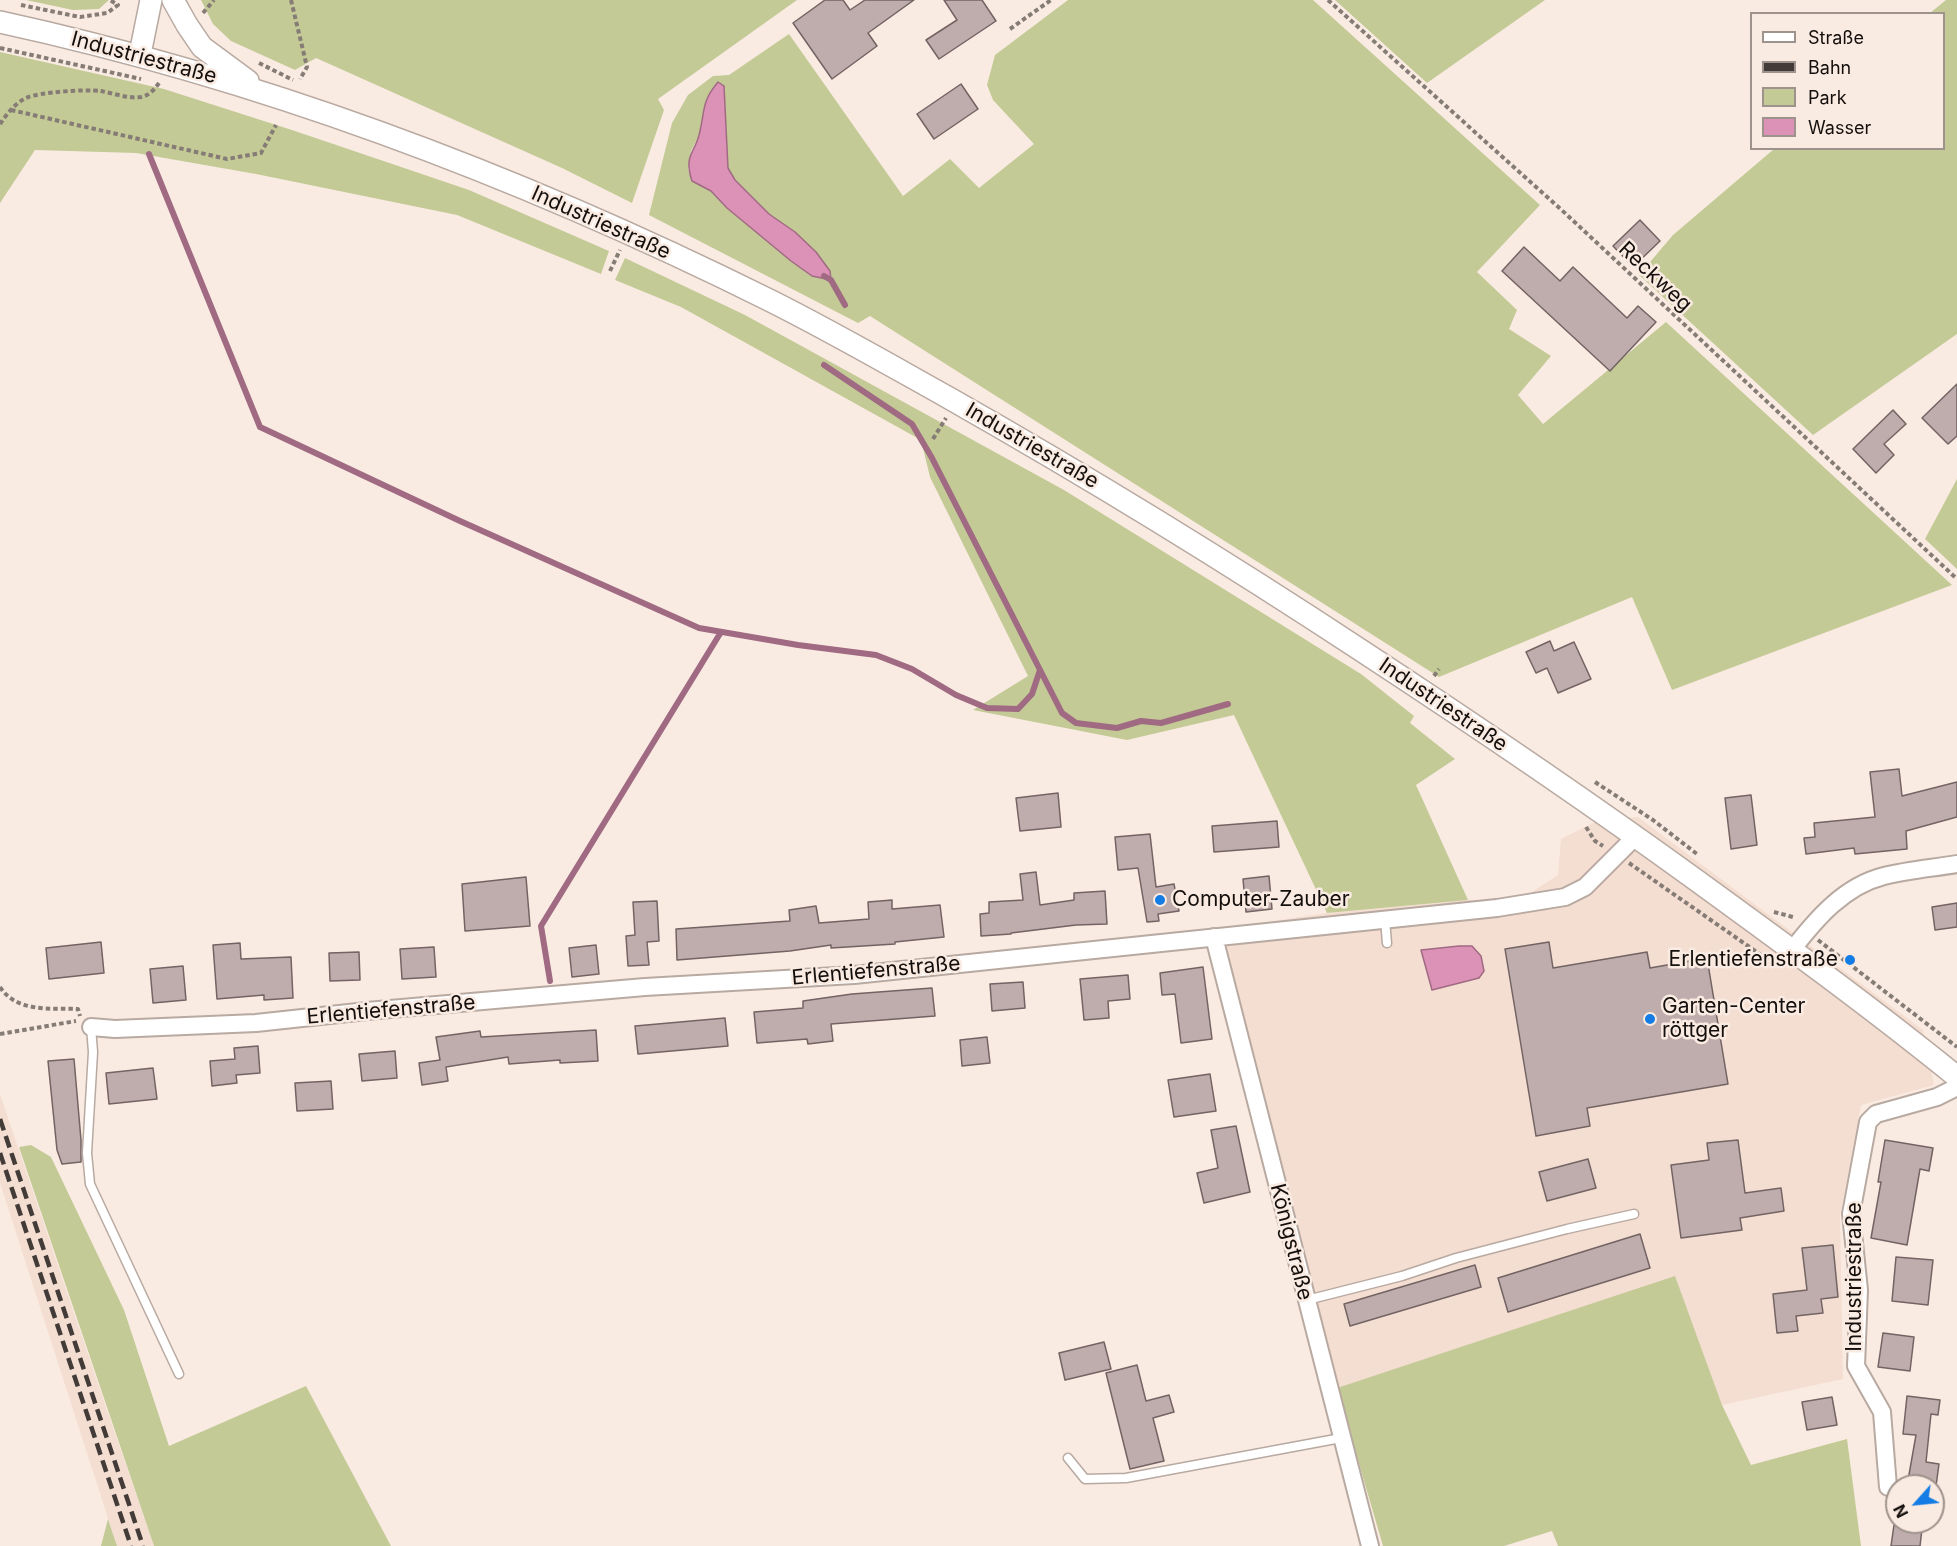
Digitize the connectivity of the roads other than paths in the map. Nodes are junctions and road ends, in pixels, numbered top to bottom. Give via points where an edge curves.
1 (151, 0) edge
2 (173, 0) edge
3 (0, 22) edge
4 (140, 54) junction
5 (263, 91) junction
6 (1636, 836) junction
7 (1957, 864) edge
8 (1384, 920) junction
9 (1214, 937) junction
10 (1387, 943) dead end
11 (1792, 950) junction
12 (90, 1027) joint
13 (1957, 1077) edge
14 (1957, 1087) edge
15 (1634, 1214) dead end
16 (1306, 1300) junction
17 (179, 1374) dead end
18 (1341, 1438) junction
19 (1068, 1458) dead end
20 (1887, 1474) edge
21 (1370, 1546) edge

1 - 4 street
2 - 5 street via 202,47
3 - 4 street, Industriestraße
4 - 5 street, Industriestraße
5 - 6 street, Industriestraße via 472,168 631,235 774,302 953,414 1058,460 1212,554 1425,692
6 - 8 street, Erlentiefenstraße via 1585,887 1565,897
6 - 11 street, Industriestraße
7 - 11 street via 1883,876 1863,884 1843,895
8 - 9 street, Erlentiefenstraße
8 - 10 lane
9 - 12 street, Erlentiefenstraße via 854,975 645,987 256,1023
9 - 16 street, Königstraße
11 - 13 street, Industriestraße
12 - 17 lane via 90,1184
14 - 20 street, Industriestraße via 1937,1097 1876,1114 1868,1122 1851,1214 1859,1290 1856,1366 1882,1412
15 - 16 lane
16 - 18 street, Königstraße
18 - 19 lane via 1126,1478 1085,1479
18 - 21 street, Königstraße

